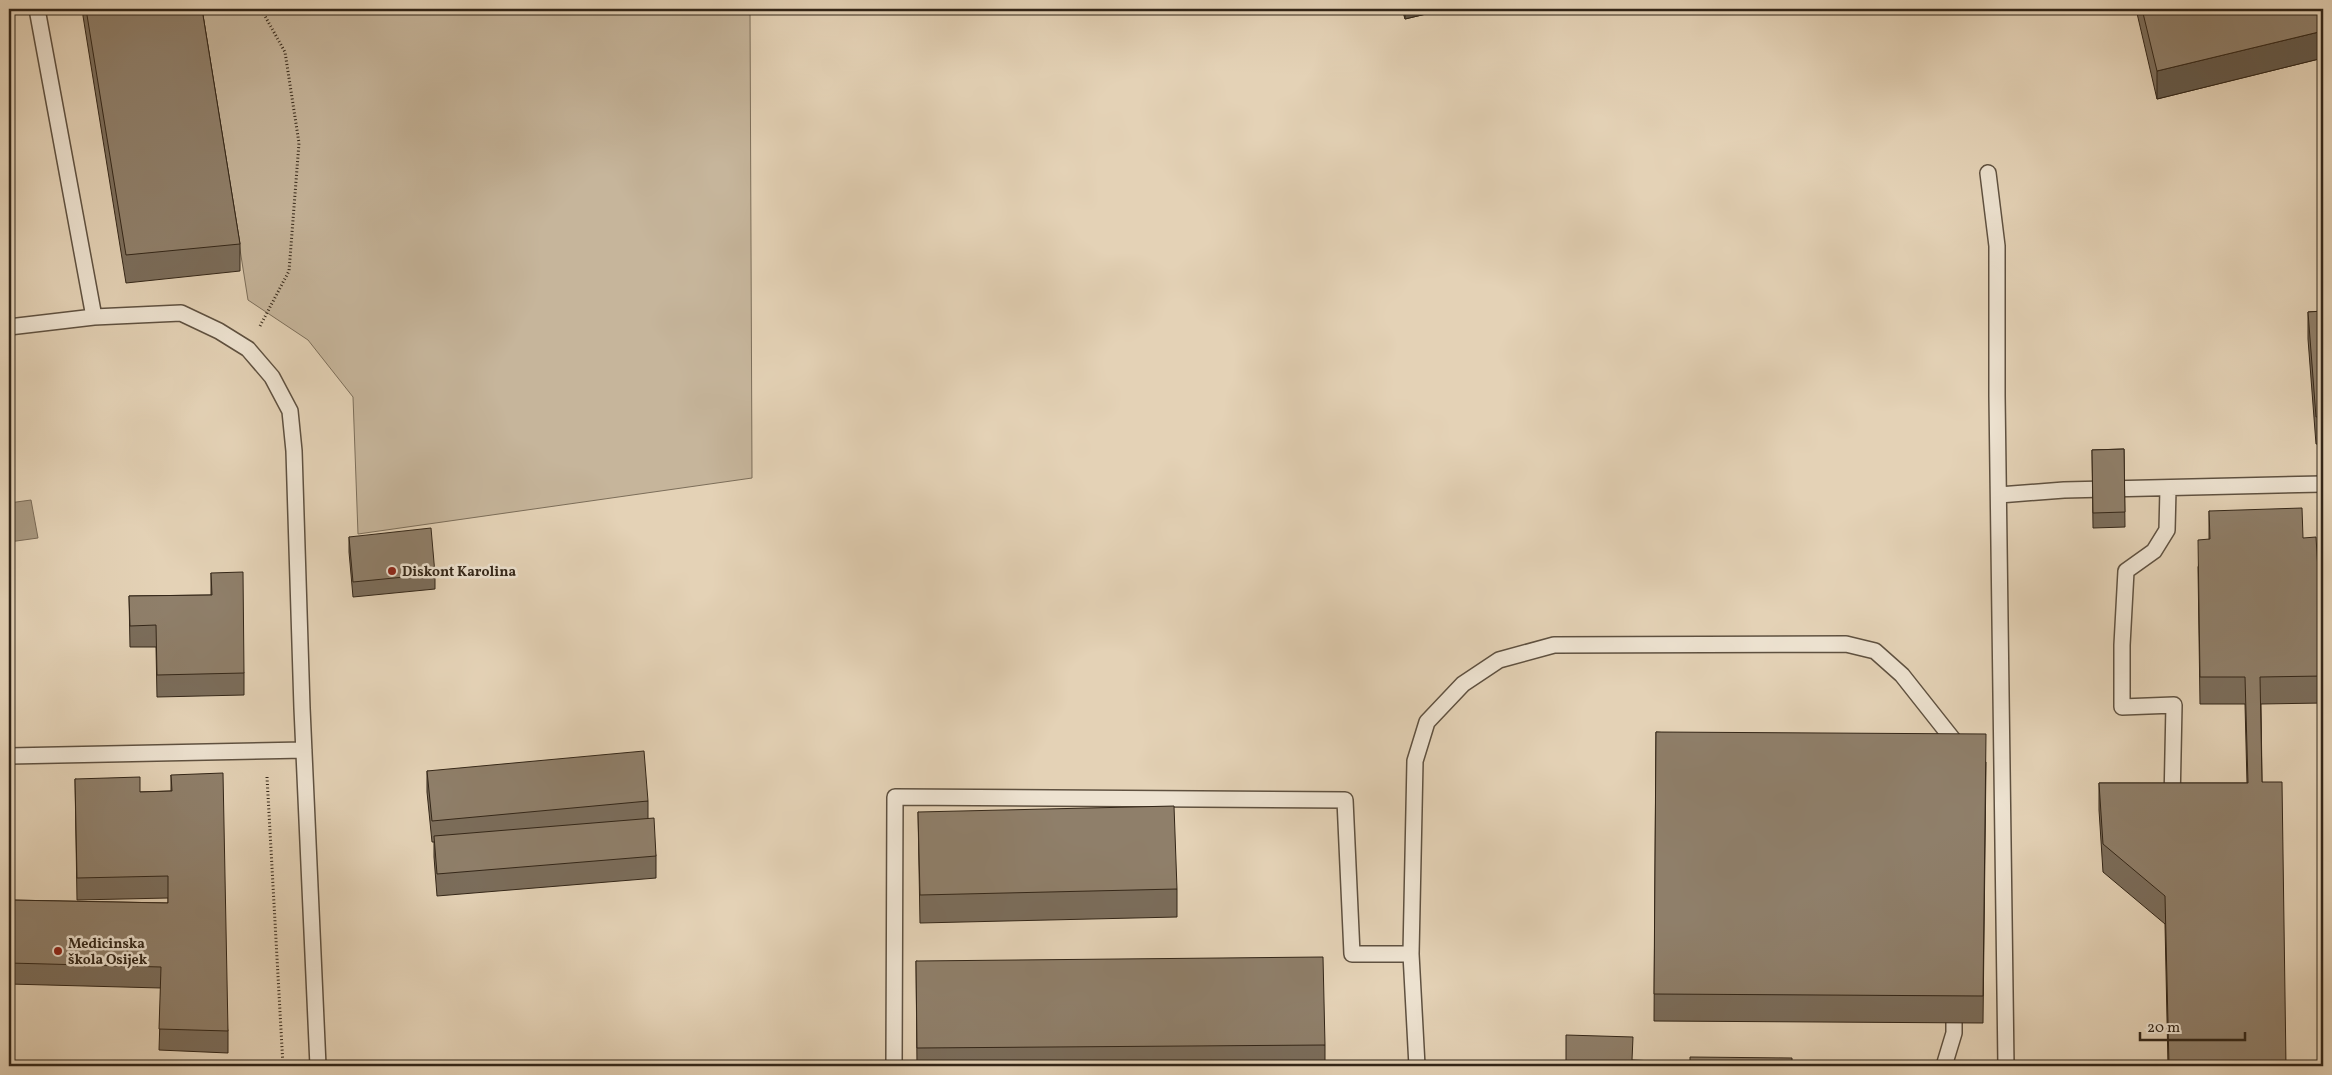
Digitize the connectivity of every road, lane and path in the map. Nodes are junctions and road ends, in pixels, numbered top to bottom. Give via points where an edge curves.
1 (37, 9) edge
2 (261, 9) edge
3 (1988, 173) dead end
4 (94, 317) junction
5 (9, 327) edge
6 (248, 349) junction
7 (2323, 484) edge
8 (2168, 489) junction
9 (1999, 495) junction
10 (304, 750) junction
11 (266, 751) junction
12 (9, 756) edge
13 (1955, 762) edge
14 (2172, 811) edge
15 (1412, 954) junction
16 (1954, 984) edge
17 (283, 1066) edge
18 (318, 1066) edge
19 (894, 1066) edge
20 (1417, 1066) edge
21 (1944, 1066) edge
22 (2006, 1066) edge

1 - 4 lane
2 - 6 path via 285,52 299,143 289,270
3 - 9 lane via 1997,246
4 - 5 lane
4 - 6 lane via 181,313
6 - 10 lane via 272,376 290,411
7 - 8 lane
8 - 9 lane via 2064,490
8 - 14 lane via 2167,530 2154,551 2126,571 2122,707 2174,705
9 - 22 lane
10 - 11 lane
10 - 18 lane
11 - 12 lane
11 - 17 path
13 - 15 lane via 1955,742 1902,675 1875,651 1846,644 1554,645 1499,660 1463,684 1427,722 1415,761
15 - 19 lane via 1352,954 1345,800 895,797
15 - 20 lane
16 - 21 lane via 1954,1033

